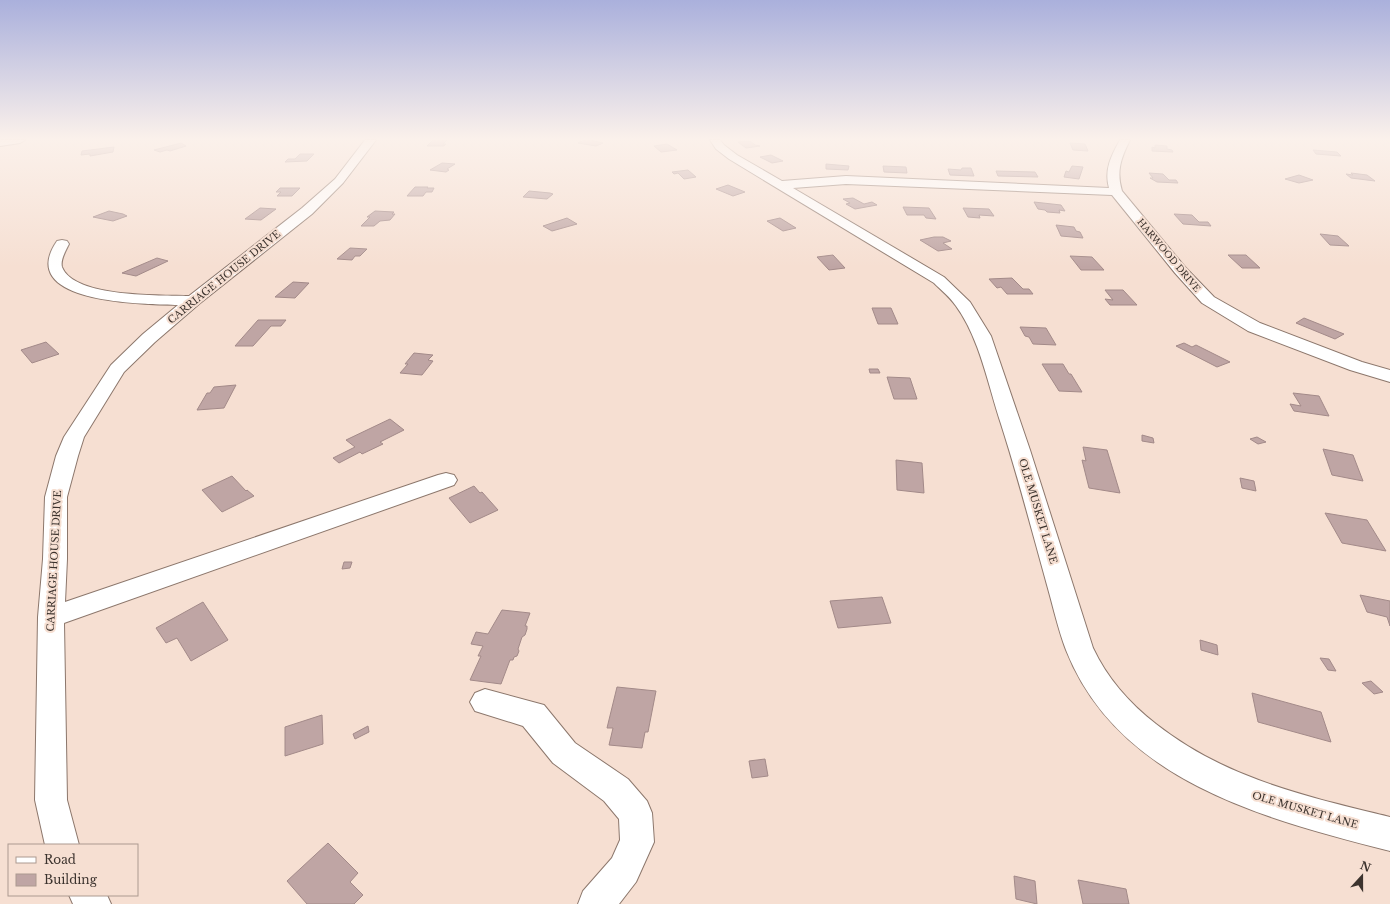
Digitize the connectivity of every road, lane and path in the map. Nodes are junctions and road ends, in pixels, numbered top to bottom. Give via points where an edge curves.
1 (338, 182) edge
2 (776, 182) edge
3 (818, 182) edge
4 (895, 182) edge
5 (1112, 182) edge
6 (781, 185) junction
7 (1116, 192) junction
8 (62, 244) dead end
9 (193, 301) junction
10 (1390, 376) edge
11 (446, 480) dead end
12 (51, 617) junction
13 (486, 702) dead end
14 (1390, 834) edge
15 (62, 844) edge
16 (596, 904) edge

1 - 9 street, CARRIAGE HOUSE DRIVE via 307,211
2 - 6 street, OLE MUSKET LANE
3 - 6 street
4 - 7 street
5 - 7 street, HARWOOD DRIVE
6 - 14 street, OLE MUSKET LANE via 939,280 962,302 982,336 1020,450 1079,648 1094,677 1116,709 1155,744 1189,766 1234,788 1281,805
7 - 10 street, HARWOOD DRIVE via 1208,300 1254,327 1356,366
8 - 9 street via 55,267 68,285 77,289 102,296
9 - 12 street, CARRIAGE HOUSE DRIVE via 117,369 74,437 56,497
11 - 12 street
12 - 15 street, CARRIAGE HOUSE DRIVE via 51,800
13 - 16 street via 533,715 564,753 616,790 635,813 636,842 624,870

